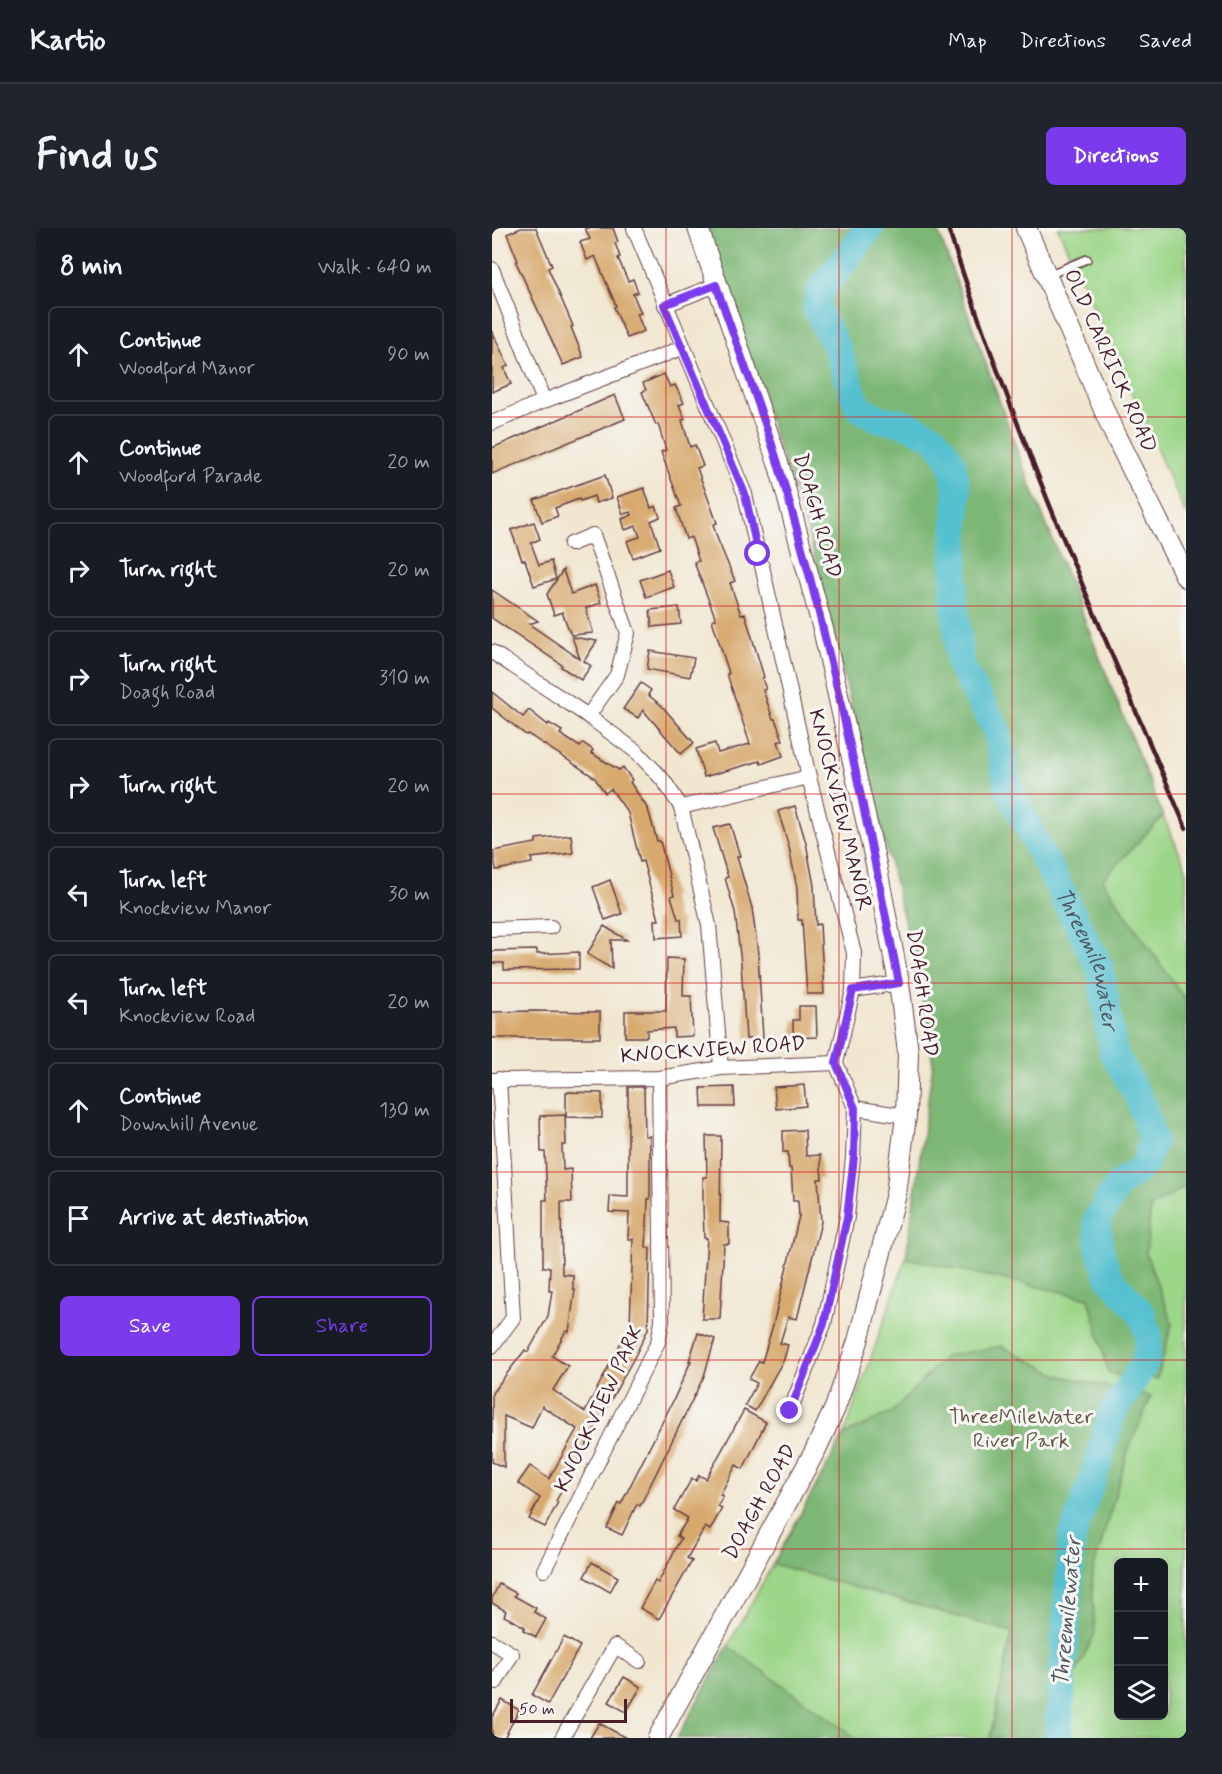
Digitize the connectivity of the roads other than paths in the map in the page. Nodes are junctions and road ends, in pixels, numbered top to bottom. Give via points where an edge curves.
1 (634, 228) edge
2 (698, 228) edge
3 (1026, 228) edge
4 (1087, 259) dead end
5 (492, 269) edge
6 (1046, 276) junction
7 (716, 285) junction
8 (664, 305) junction
9 (682, 348) junction
10 (544, 401) junction
11 (492, 423) edge
12 (571, 544) dead end
13 (1186, 577) edge
14 (492, 652) edge
15 (588, 716) junction
16 (808, 777) junction
17 (681, 807) junction
18 (551, 927) dead end
19 (492, 929) edge
20 (899, 983) junction
21 (853, 990) junction
22 (836, 1063) junction
23 (722, 1068) junction
24 (659, 1078) junction
25 (496, 1079) edge
26 (855, 1108) junction
27 (906, 1116) junction
28 (492, 1240) edge
29 (507, 1240) junction
30 (492, 1346) edge
31 (790, 1411) dead end
32 (544, 1570) dead end
33 (492, 1642) edge
34 (639, 1661) dead end
35 (496, 1682) dead end
36 (562, 1738) edge
37 (658, 1738) edge

1 - 8 street, KNOCKVIEW MANOR
2 - 7 main road, DOAGH ROAD
3 - 6 main road, OLD CARRICK ROAD
4 - 6 lane
5 - 10 street
6 - 13 main road, OLD CARRICK ROAD via 1114,433
7 - 8 street
7 - 20 main road, DOAGH ROAD via 780,469 824,633
8 - 9 street, KNOCKVIEW MANOR
9 - 10 street
9 - 16 street, KNOCKVIEW MANOR via 745,494
10 - 11 street
12 - 15 street via 593,535 628,633 616,675
14 - 15 street
15 - 17 street via 637,752
16 - 17 street
16 - 21 street, KNOCKVIEW MANOR via 854,953
17 - 23 street via 709,925
18 - 19 street
20 - 21 street
20 - 27 main road, DOAGH ROAD via 908,1052
21 - 22 street, KNOCKVIEW MANOR
22 - 23 street, KNOCKVIEW ROAD
22 - 26 street, KNOCKVIEW ROAD
23 - 24 street, KNOCKVIEW ROAD
24 - 25 street, KNOCKVIEW ROAD
24 - 32 street, KNOCKVIEW PARK via 662,1321 658,1342
25 - 29 street
26 - 27 street
26 - 31 street via 847,1217 824,1324
27 - 37 main road, DOAGH ROAD via 896,1194 858,1341 834,1408 815,1451
28 - 29 street
29 - 30 street via 513,1318
33 - 35 street via 512,1654
34 - 36 street via 615,1647

